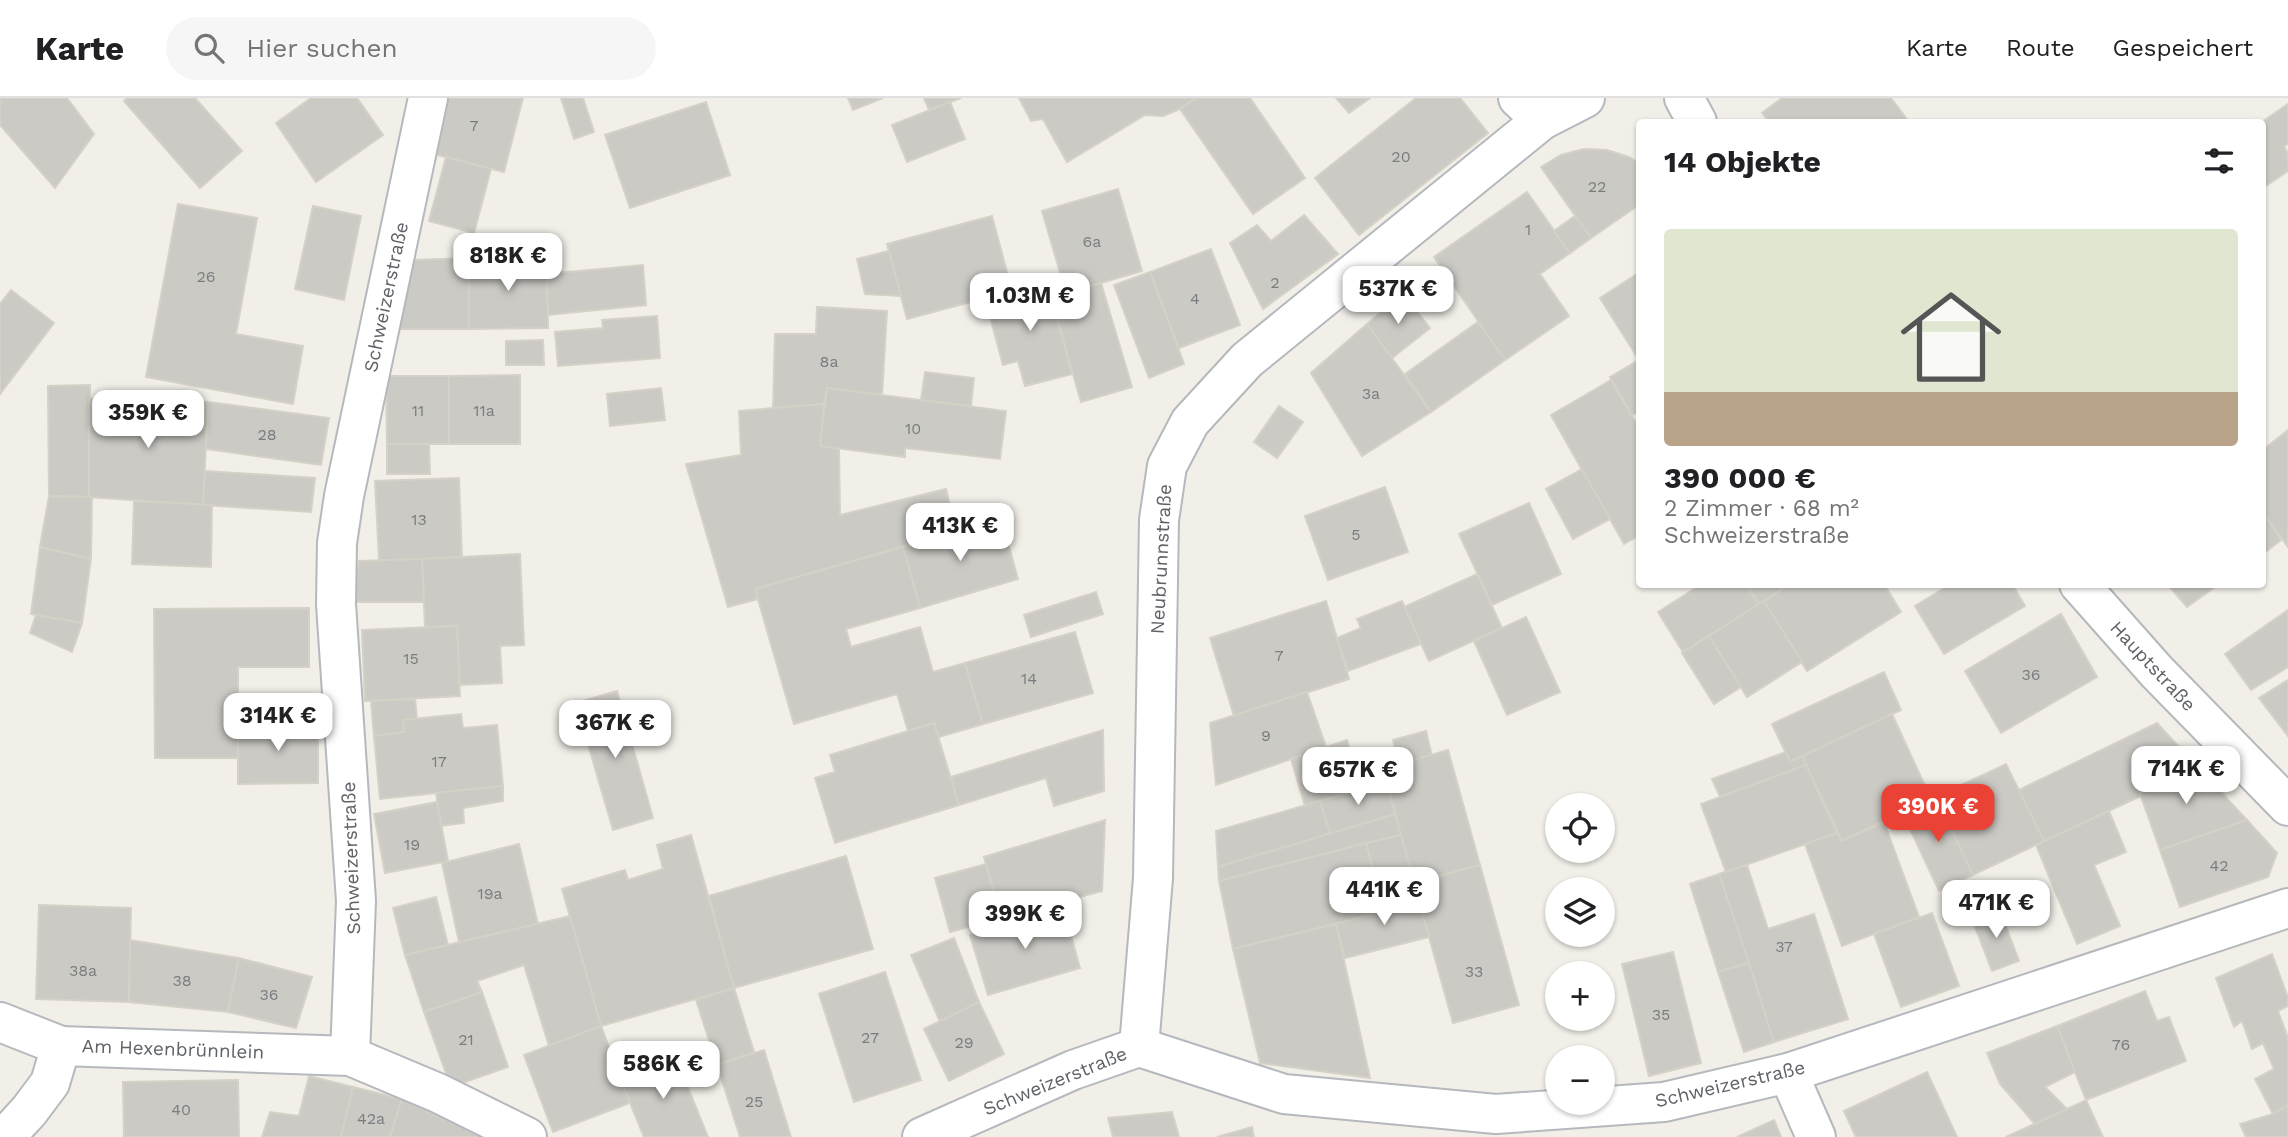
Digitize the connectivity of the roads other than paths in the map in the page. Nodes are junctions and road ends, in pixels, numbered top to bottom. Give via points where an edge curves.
1 (428, 98) edge
2 (1586, 98) edge
3 (1684, 98) edge
4 (1530, 109) edge
5 (1695, 119) edge
6 (2083, 588) edge
7 (2288, 806) edge
8 (2288, 908) edge
9 (0, 1022) edge
10 (61, 1046) junction
11 (1139, 1047) junction
12 (350, 1056) junction
13 (1788, 1073) junction
14 (5, 1137) edge
15 (527, 1137) edge
16 (922, 1137) edge
17 (1816, 1137) edge

1 - 12 street, Schweizerstraße via 337,543 336,604 356,901
2 - 4 street, Neubrunnstraße
3 - 5 street
4 - 11 street, Neubrunnstraße via 1247,360 1190,422 1167,466 1159,520 1153,878
6 - 7 street, Hauptstraße
8 - 13 street, Schweizerstraße
9 - 10 street, Am Hexenbrünnlein
10 - 12 street, Am Hexenbrünnlein
10 - 14 street via 50,1083
11 - 13 street, Schweizerstraße via 1284,1094 1496,1114 1664,1102
11 - 16 street, Schweizerstraße via 1073,1070
12 - 15 street
13 - 17 street

